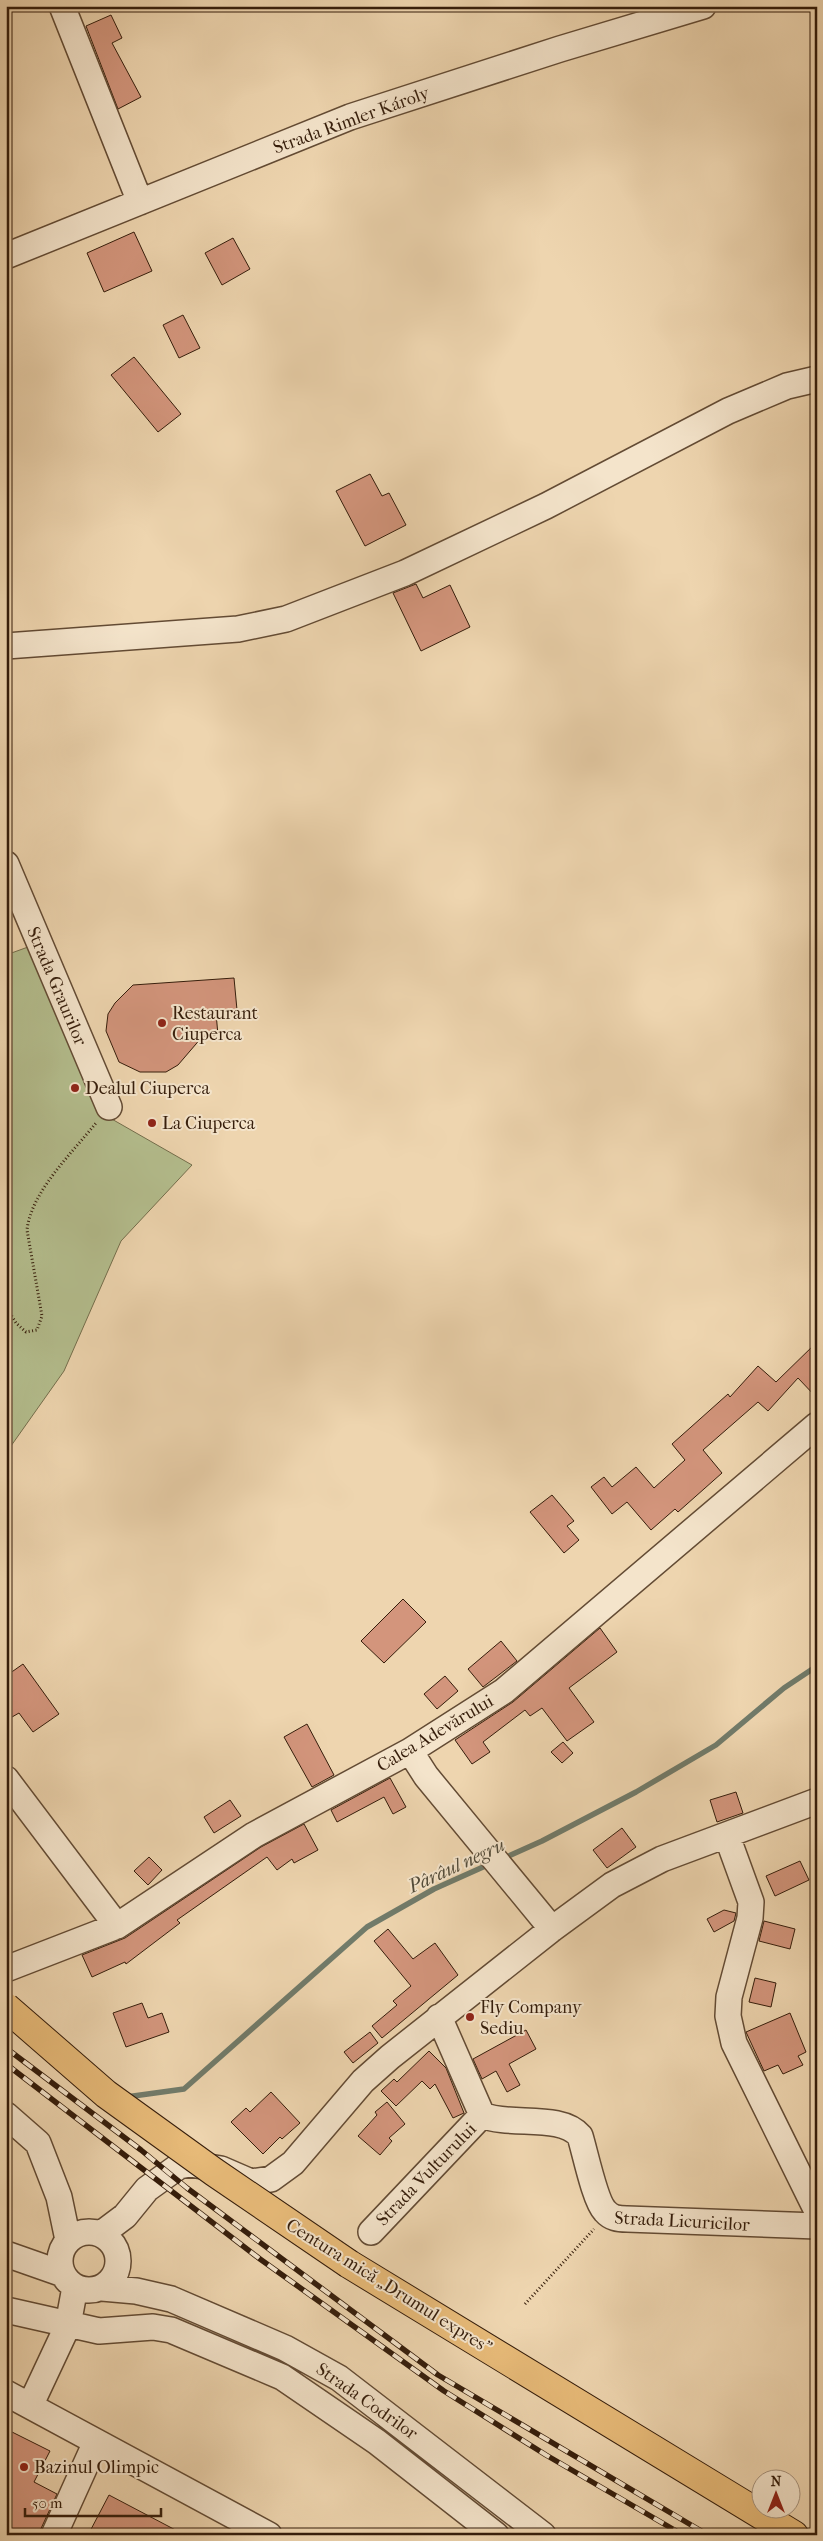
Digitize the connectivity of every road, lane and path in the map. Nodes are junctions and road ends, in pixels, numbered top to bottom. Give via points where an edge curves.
1 (62, 6) edge
2 (704, 6) edge
3 (140, 202) junction
4 (6, 256) edge
5 (817, 379) edge
6 (6, 646) edge
7 (6, 864) edge
8 (109, 1107) joint
9 (6, 1307) edge
10 (817, 1425) edge
11 (410, 1751) junction
12 (6, 1779) edge
13 (817, 1801) edge
14 (727, 1836) junction
15 (117, 1926) junction
16 (552, 1929) junction
17 (6, 1957) edge
18 (38, 1957) junction
19 (6, 1969) edge
20 (6, 2007) edge
21 (439, 2017) junction
22 (6, 2115) edge
23 (482, 2115) junction
24 (59, 2197) junction
25 (817, 2211) edge
26 (608, 2214) junction
27 (817, 2226) edge
28 (371, 2232) dead end
29 (66, 2242) junction
30 (106, 2242) junction
31 (6, 2247) edge
32 (6, 2254) edge
33 (69, 2280) junction
34 (102, 2288) junction
35 (171, 2298) junction
36 (525, 2304) dead end
37 (6, 2310) edge
38 (68, 2325) junction
39 (6, 2393) edge
40 (30, 2406) junction
41 (390, 2416) junction
42 (96, 2442) junction
43 (377, 2442) junction
44 (54, 2535) edge
45 (269, 2535) edge
46 (496, 2535) edge
47 (544, 2535) edge
48 (794, 2535) edge

1 - 3 street
2 - 3 street, Strada Rimler Károly via 350,117
3 - 4 street, Strada Rimler Károly
5 - 6 street via 787,386 728,411 546,506 405,573 286,619 238,629
7 - 8 street, Strada Graurilor
8 - 9 path via 37,1198 28,1220 42,1316 37,1330 26,1332 16,1324
10 - 11 street, Calea Adevărului via 504,1691
11 - 15 street, Calea Adevărului via 254,1835
11 - 16 street via 426,1776
12 - 15 street
13 - 14 street
14 - 16 street via 662,1859 612,1885
14 - 25 street via 751,1902 750,1918 729,1997 728,2016 734,2043
15 - 18 street, Calea Adevărului
16 - 21 street
17 - 18 street
18 - 19 street, Calea Adevărului
20 - 48 main road, Centura mică „Drumul expres”, bridge via 106,2094 349,2264
21 - 23 street
21 - 30 street via 363,2081 293,2163 271,2179 251,2182 220,2169 190,2164 178,2166 148,2190
22 - 24 street via 38,2143
23 - 26 street via 499,2120 560,2124 576,2131 600,2202
23 - 28 street, Strada Vulturului
24 - 29 street
24 - 30 street, Strada Codrilor
26 - 27 street, Strada Licuricilor via 627,2220
26 - 36 path, Strada Licuricilor
29 - 30 street via 82,2233
29 - 31 street
29 - 33 street via 60,2265
30 - 34 street via 116,2276
30 - 35 street, Strada Codrilor
32 - 33 street
33 - 34 street via 84,2290
33 - 38 street
34 - 35 street, Strada Codrilor
35 - 41 street, Strada Codrilor via 293,2352 339,2378
37 - 38 street
38 - 40 street
38 - 43 street via 99,2331 154,2327 171,2330 282,2377
39 - 40 street
40 - 42 street
41 - 43 street
41 - 47 street, Strada Codrilor
42 - 44 street
42 - 45 street
43 - 46 street

